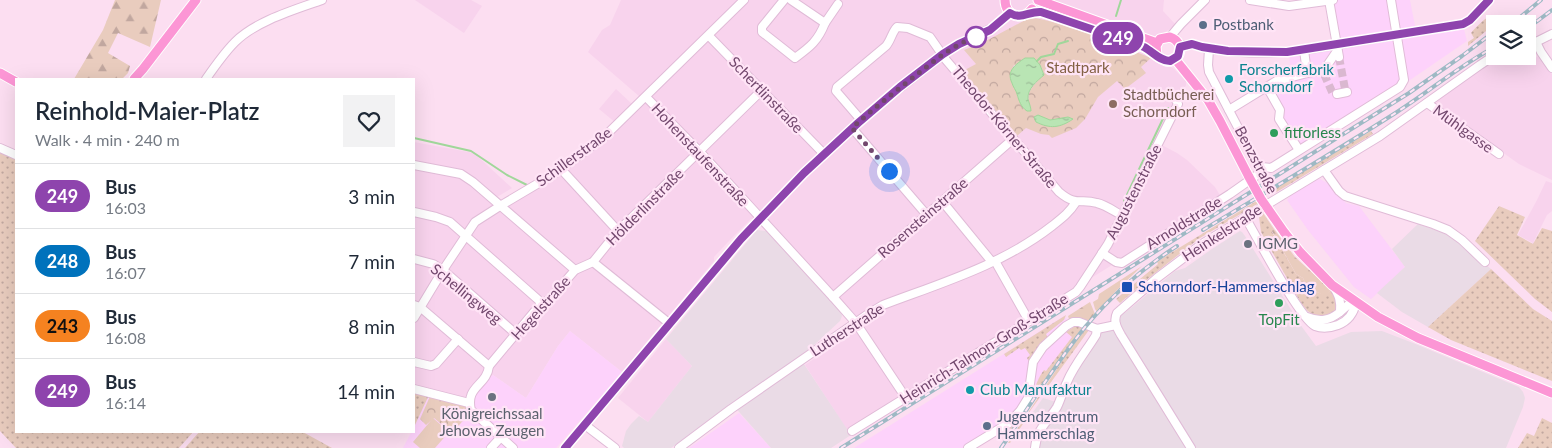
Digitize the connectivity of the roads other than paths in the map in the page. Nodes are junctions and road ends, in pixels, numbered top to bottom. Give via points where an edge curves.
1 (196, 0) edge
2 (322, 0) edge
3 (744, 0) edge
4 (784, 0) edge
5 (791, 0) edge
6 (1005, 0) edge
7 (1033, 0) edge
8 (1038, 0) edge
9 (1205, 0) edge
10 (1250, 0) edge
11 (1329, 0) edge
12 (1333, 0) edge
13 (1391, 0) edge
14 (1489, 0) edge
15 (838, 4) dead end
16 (1029, 12) junction
17 (1010, 13) junction
18 (825, 23) junction
19 (1396, 34) junction
20 (1552, 34) edge
21 (708, 36) junction
22 (1170, 37) junction
23 (1536, 42) joint
24 (1157, 43) junction
25 (1180, 47) junction
26 (1209, 49) junction
27 (1304, 50) junction
28 (1338, 51) junction
29 (943, 54) junction
30 (1157, 55) junction
31 (1175, 59) junction
32 (1486, 61) edge
33 (1552, 68) edge
34 (0, 73) edge
35 (1307, 73) junction
36 (135, 78) edge
37 (207, 78) edge
38 (15, 81) edge
39 (1267, 86) junction
40 (762, 90) junction
41 (1348, 92) dead end
42 (1337, 94) dead end
43 (646, 98) junction
44 (1177, 101) dead end
45 (1427, 103) junction
46 (1229, 110) junction
47 (861, 120) junction
48 (852, 128) junction
49 (1013, 139) junction
50 (0, 148) edge
51 (1298, 150) junction
52 (700, 152) junction
53 (824, 154) junction
54 (1499, 154) dead end
55 (15, 155) edge
56 (415, 165) edge
57 (1262, 167) junction
58 (561, 169) junction
59 (1324, 170) junction
60 (942, 200) junction
61 (1076, 202) junction
62 (500, 206) junction
63 (415, 212) edge
64 (926, 214) junction
65 (1123, 216) junction
66 (1245, 217) junction
67 (760, 218) junction
68 (618, 231) junction
69 (466, 236) junction
70 (1102, 253) junction
71 (415, 259) edge
72 (593, 262) junction
73 (994, 262) junction
74 (1485, 262) dead end
75 (443, 270) junction
76 (575, 270) junction
77 (1319, 270) junction
78 (1332, 285) junction
79 (833, 297) junction
80 (1356, 302) junction
81 (543, 304) junction
82 (417, 306) edge
83 (1340, 312) junction
84 (1304, 316) junction
85 (1029, 320) junction
86 (856, 323) junction
87 (670, 324) junction
88 (1116, 325) junction
89 (1098, 329) junction
90 (516, 334) junction
91 (458, 340) junction
92 (1435, 344) junction
93 (415, 362) edge
94 (489, 366) junction
95 (415, 389) edge
96 (1552, 393) edge
97 (906, 398) junction
98 (469, 404) junction
99 (585, 425) junction
100 (852, 431) dead end
101 (500, 437) junction
102 (491, 448) edge
103 (513, 448) edge
104 (565, 448) edge
105 (615, 448) edge
106 (679, 448) edge
107 (968, 448) edge
108 (1035, 448) edge
109 (1191, 448) edge

1 - 36 main road
2 - 37 street via 250,30
3 - 21 street, Schillerstraße
4 - 18 street via 762,27 762,32 795,58 820,36
5 - 18 street
6 - 17 main road
7 - 16 main road
8 - 24 main road
9 - 22 street
10 - 11 street via 1289,6
11 - 12 street
11 - 28 street
13 - 19 street, Arnoldstraße
14 - 19 street via 1467,23
15 - 18 street
16 - 17 main road via 1022,16
16 - 30 main road via 1049,14 1144,47
17 - 29 street via 990,30
19 - 28 street
19 - 51 street, Arnoldstraße via 1404,80 1400,87
20 - 23 street
21 - 40 street, Schertlinstraße
21 - 43 street, Schillerstraße
22 - 24 main road
22 - 25 main road
23 - 33 street
24 - 30 main road
25 - 26 street via 1192,44
25 - 31 main road
26 - 27 street
26 - 46 street via 1209,72
27 - 28 street
27 - 35 street
28 - 35 street via 1324,72
29 - 47 street
29 - 47 street, Theodor-Körner-Straße via 930,37 897,26 886,46 837,86 836,91
29 - 49 street, Theodor-Körner-Straße
30 - 31 main road via 1165,61
31 - 77 main road, Benzstraße, bridge via 1208,100 1261,199 1300,252
32 - 45 street, Heinkelstraße
34 - 38 main road
35 - 39 street
39 - 46 street
39 - 51 street via 1280,110 1279,119
40 - 52 street, Hölderlinstraße
40 - 53 street, Schertlinstraße
41 - 42 street
43 - 52 street, Hohenstaufenstraße
43 - 58 street, Schillerstraße via 604,137
44 - 65 street, Augustenstraße
45 - 54 street, Mühlgasse
45 - 59 street, Heinkelstraße
46 - 57 street via 1256,162
47 - 48 street
48 - 53 street
48 - 64 street
49 - 60 street, Rosensteinstraße
49 - 61 street, Theodor-Körner-Straße via 1059,192
50 - 55 street
51 - 57 street, Arnoldstraße via 1271,168
52 - 67 street, Hohenstaufenstraße
52 - 68 street, Hölderlinstraße
53 - 67 street
56 - 62 street via 461,174
57 - 70 street, Arnoldstraße via 1257,175 1230,194 1122,263
58 - 62 street, Schillerstraße
58 - 68 street
59 - 66 street, Heinkelstraße
59 - 74 street via 1345,196 1448,230
60 - 64 street, Rosensteinstraße
60 - 73 street
61 - 65 street, Theodor-Körner-Straße via 1097,202
61 - 73 street, Lutherstraße via 1070,212 1042,234
62 - 69 street, Schillerstraße via 475,222
62 - 76 street
63 - 69 street via 450,222
64 - 79 street, Rosensteinstraße
65 - 70 street, Augustenstraße
66 - 84 street
66 - 88 street, Heinkelstraße via 1202,244 1136,295 1115,316
67 - 79 street, Hohenstaufenstraße
67 - 87 street
68 - 72 street, Hölderlinstraße
69 - 75 street, Schillerstraße
69 - 81 street
70 - 85 street, Heinrich-Talmon-Groß-Straße via 1076,292
71 - 75 street, Schellingweg
72 - 76 street, Hegelstraße
72 - 87 street
73 - 85 street
73 - 86 street, Lutherstraße via 883,305
75 - 82 street, Schillerstraße
75 - 90 street, Schellingweg
76 - 81 street, Hegelstraße
77 - 78 main road, Benzstraße
77 - 92 main road, Benzstraße via 1379,313
78 - 80 main road, Benzstraße
78 - 83 street via 1339,295
79 - 86 street, Hohenstaufenstraße
80 - 83 street via 1348,304
80 - 84 street via 1349,317 1332,327 1314,326
80 - 92 main road, Benzstraße via 1386,321
81 - 90 street, Hegelstraße
82 - 91 street
83 - 84 street via 1328,320
85 - 97 street, Heinrich-Talmon-Groß-Straße
86 - 97 street, Hohenstaufenstraße
86 - 106 street, Lutherstraße
87 - 99 street
88 - 89 street
88 - 109 street
89 - 107 street via 1072,322 1056,334 1033,362 1028,398 1020,411 1003,427
89 - 108 street via 1067,380 1050,418 1040,430
90 - 94 street, Hegelstraße
91 - 93 street via 436,364
91 - 94 street
92 - 96 main road, Benzstraße
94 - 98 street, Hegelstraße via 488,373 471,394
95 - 98 street
97 - 100 street, Heinrich-Talmon-Groß-Straße
98 - 101 street via 475,415
99 - 104 street
99 - 105 street
101 - 102 street
101 - 103 street

